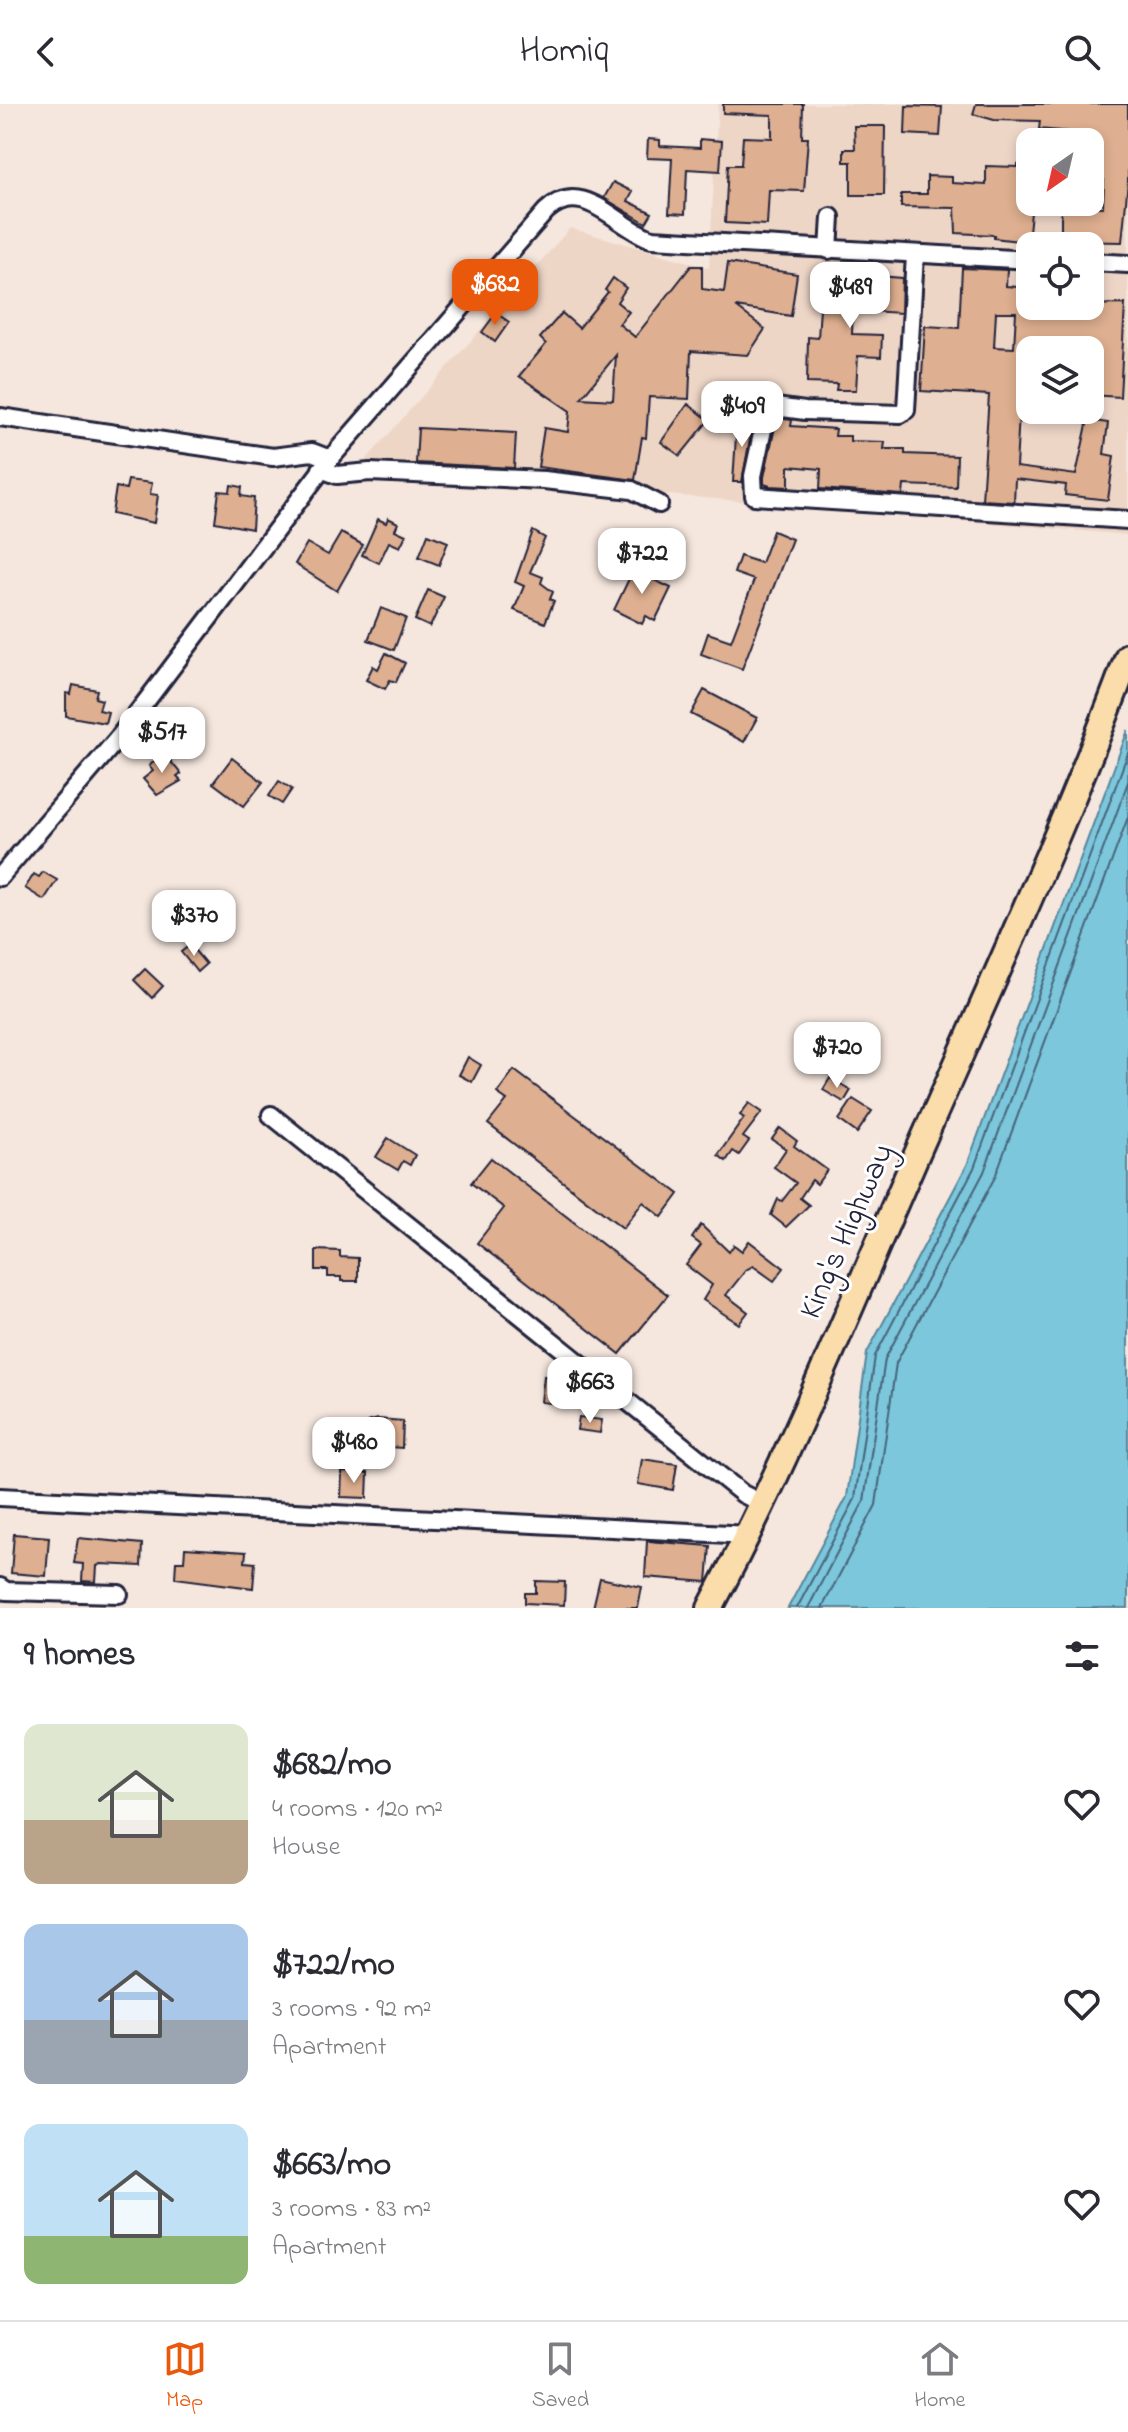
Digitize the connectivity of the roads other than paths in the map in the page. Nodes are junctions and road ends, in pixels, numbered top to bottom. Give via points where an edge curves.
1 (831, 217) dead end
2 (829, 250) junction
3 (915, 255) junction
4 (1016, 259) edge
5 (1104, 263) edge
6 (1128, 264) edge
7 (0, 417) edge
8 (325, 464) junction
9 (659, 504) dead end
10 (1128, 520) edge
11 (1128, 656) edge
12 (0, 877) edge
13 (271, 1115) dead end
14 (0, 1497) edge
15 (763, 1504) junction
16 (749, 1535) junction
17 (0, 1587) edge
18 (119, 1594) dead end
19 (710, 1608) edge

1 - 2 street
2 - 3 street
2 - 8 street via 652,239 589,202 564,199 546,211
3 - 4 street
3 - 10 street via 906,410 901,414 768,406 753,476 754,496
5 - 6 street
7 - 8 street via 273,457 312,452
8 - 9 street via 337,475 544,480 632,490
8 - 12 street via 119,737
11 - 15 highway, King's Highway via 1039,874
13 - 15 street via 743,1494
14 - 16 street
15 - 16 highway, King's Highway
16 - 19 highway, King's Highway
17 - 18 street

